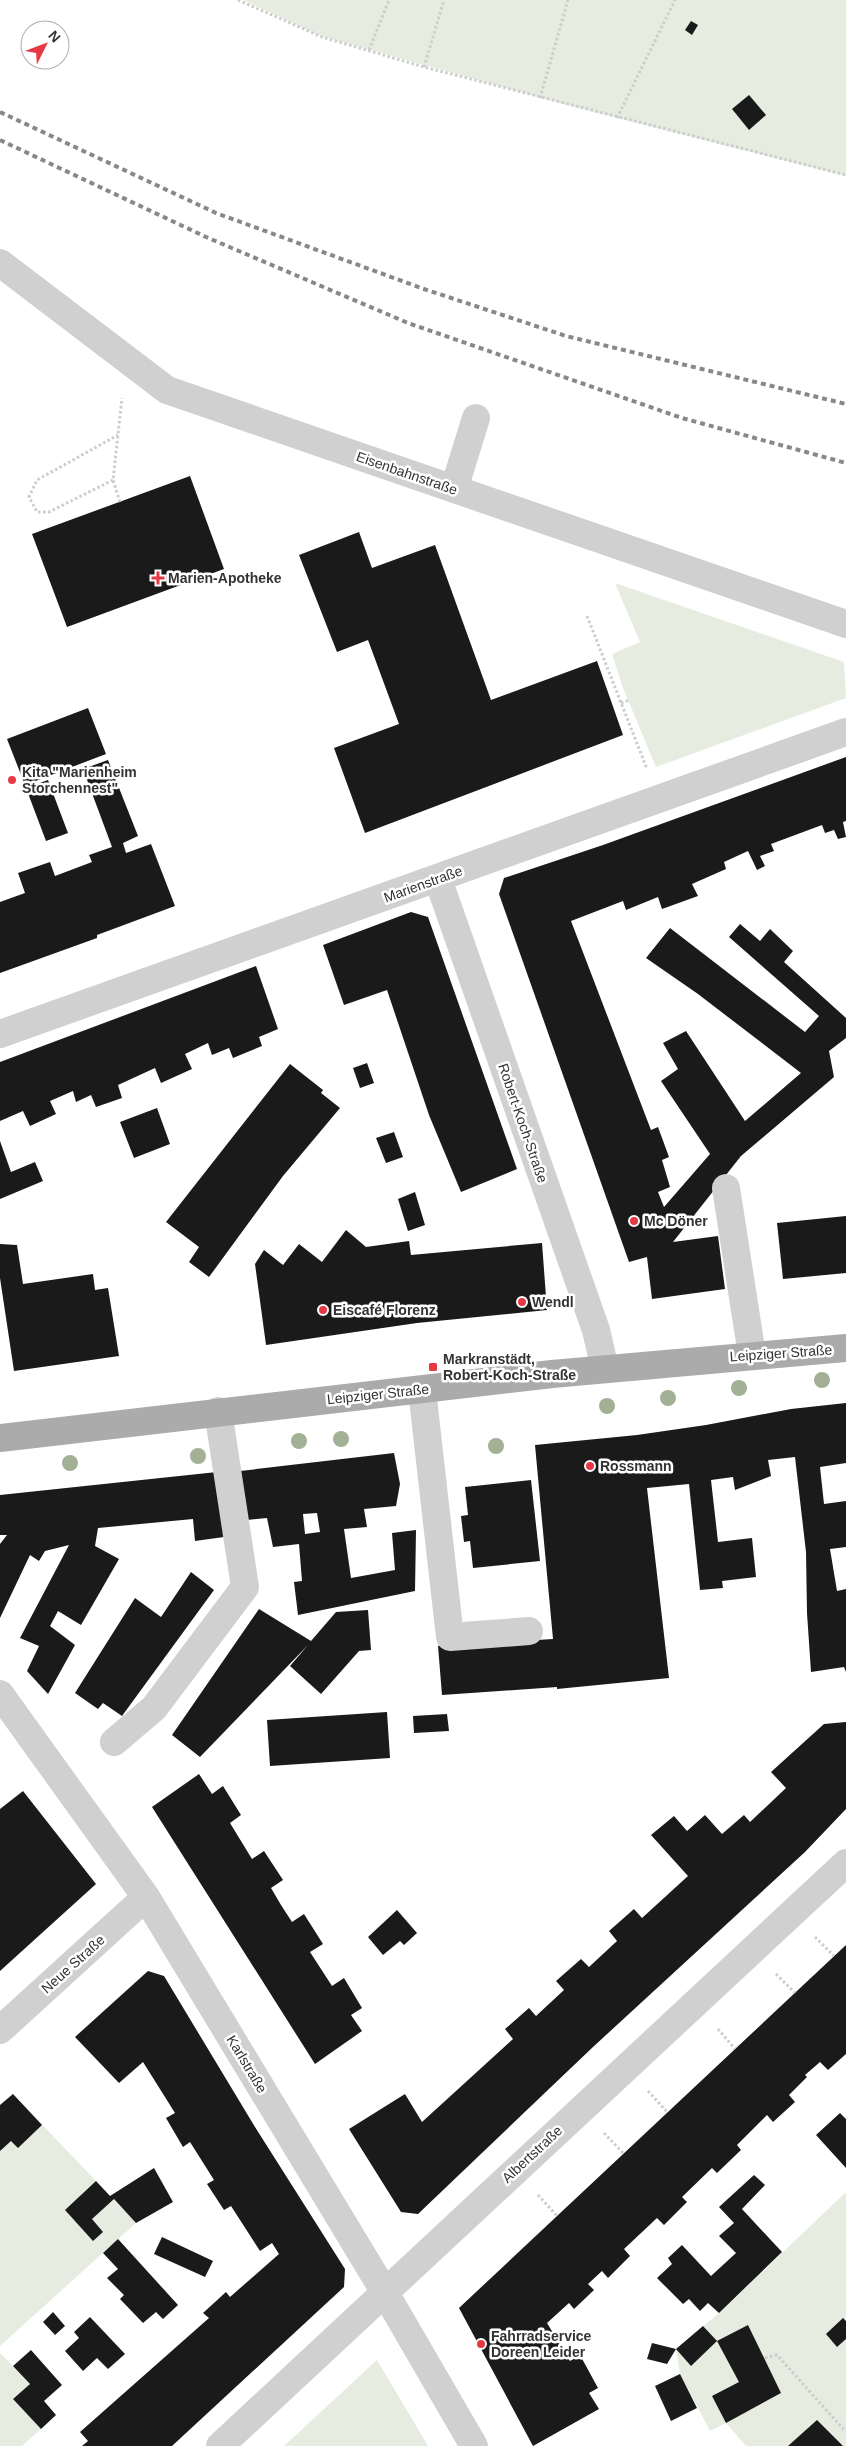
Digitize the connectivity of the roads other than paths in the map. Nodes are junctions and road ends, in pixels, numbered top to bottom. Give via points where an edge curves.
1 (0, 263) edge
2 (476, 418) dead end
3 (454, 489) junction
4 (846, 624) edge
5 (846, 732) edge
6 (438, 879) junction
7 (0, 1034) edge
8 (726, 1188) dead end
9 (846, 1348) edge
10 (752, 1355) junction
11 (605, 1369) junction
12 (422, 1390) junction
13 (218, 1412) junction
14 (0, 1438) edge
15 (529, 1631) dead end
16 (2, 1700) edge
17 (114, 1742) dead end
18 (846, 1862) edge
19 (146, 1897) junction
20 (0, 2030) edge
21 (384, 2292) junction
22 (220, 2446) edge
23 (474, 2446) edge

1 - 3 street, Eisenbahnstraße via 167,390
2 - 3 street
3 - 4 street, Eisenbahnstraße
5 - 6 street, Marienstraße
6 - 7 street, Marienstraße
6 - 11 street, Robert-Koch-Straße via 596,1330
8 - 10 street
9 - 10 main road, Leipziger Straße
10 - 11 main road, Leipziger Straße
11 - 12 main road, Leipziger Straße
12 - 13 main road, Leipziger Straße
12 - 15 street via 450,1637
13 - 14 main road, Leipziger Straße
13 - 17 street via 245,1587 154,1708
16 - 19 street, Karlstraße
18 - 21 street, Albertstraße
19 - 20 street, Neue Straße
19 - 21 street, Karlstraße
21 - 22 street, Albertstraße
21 - 23 street, Karlstraße

